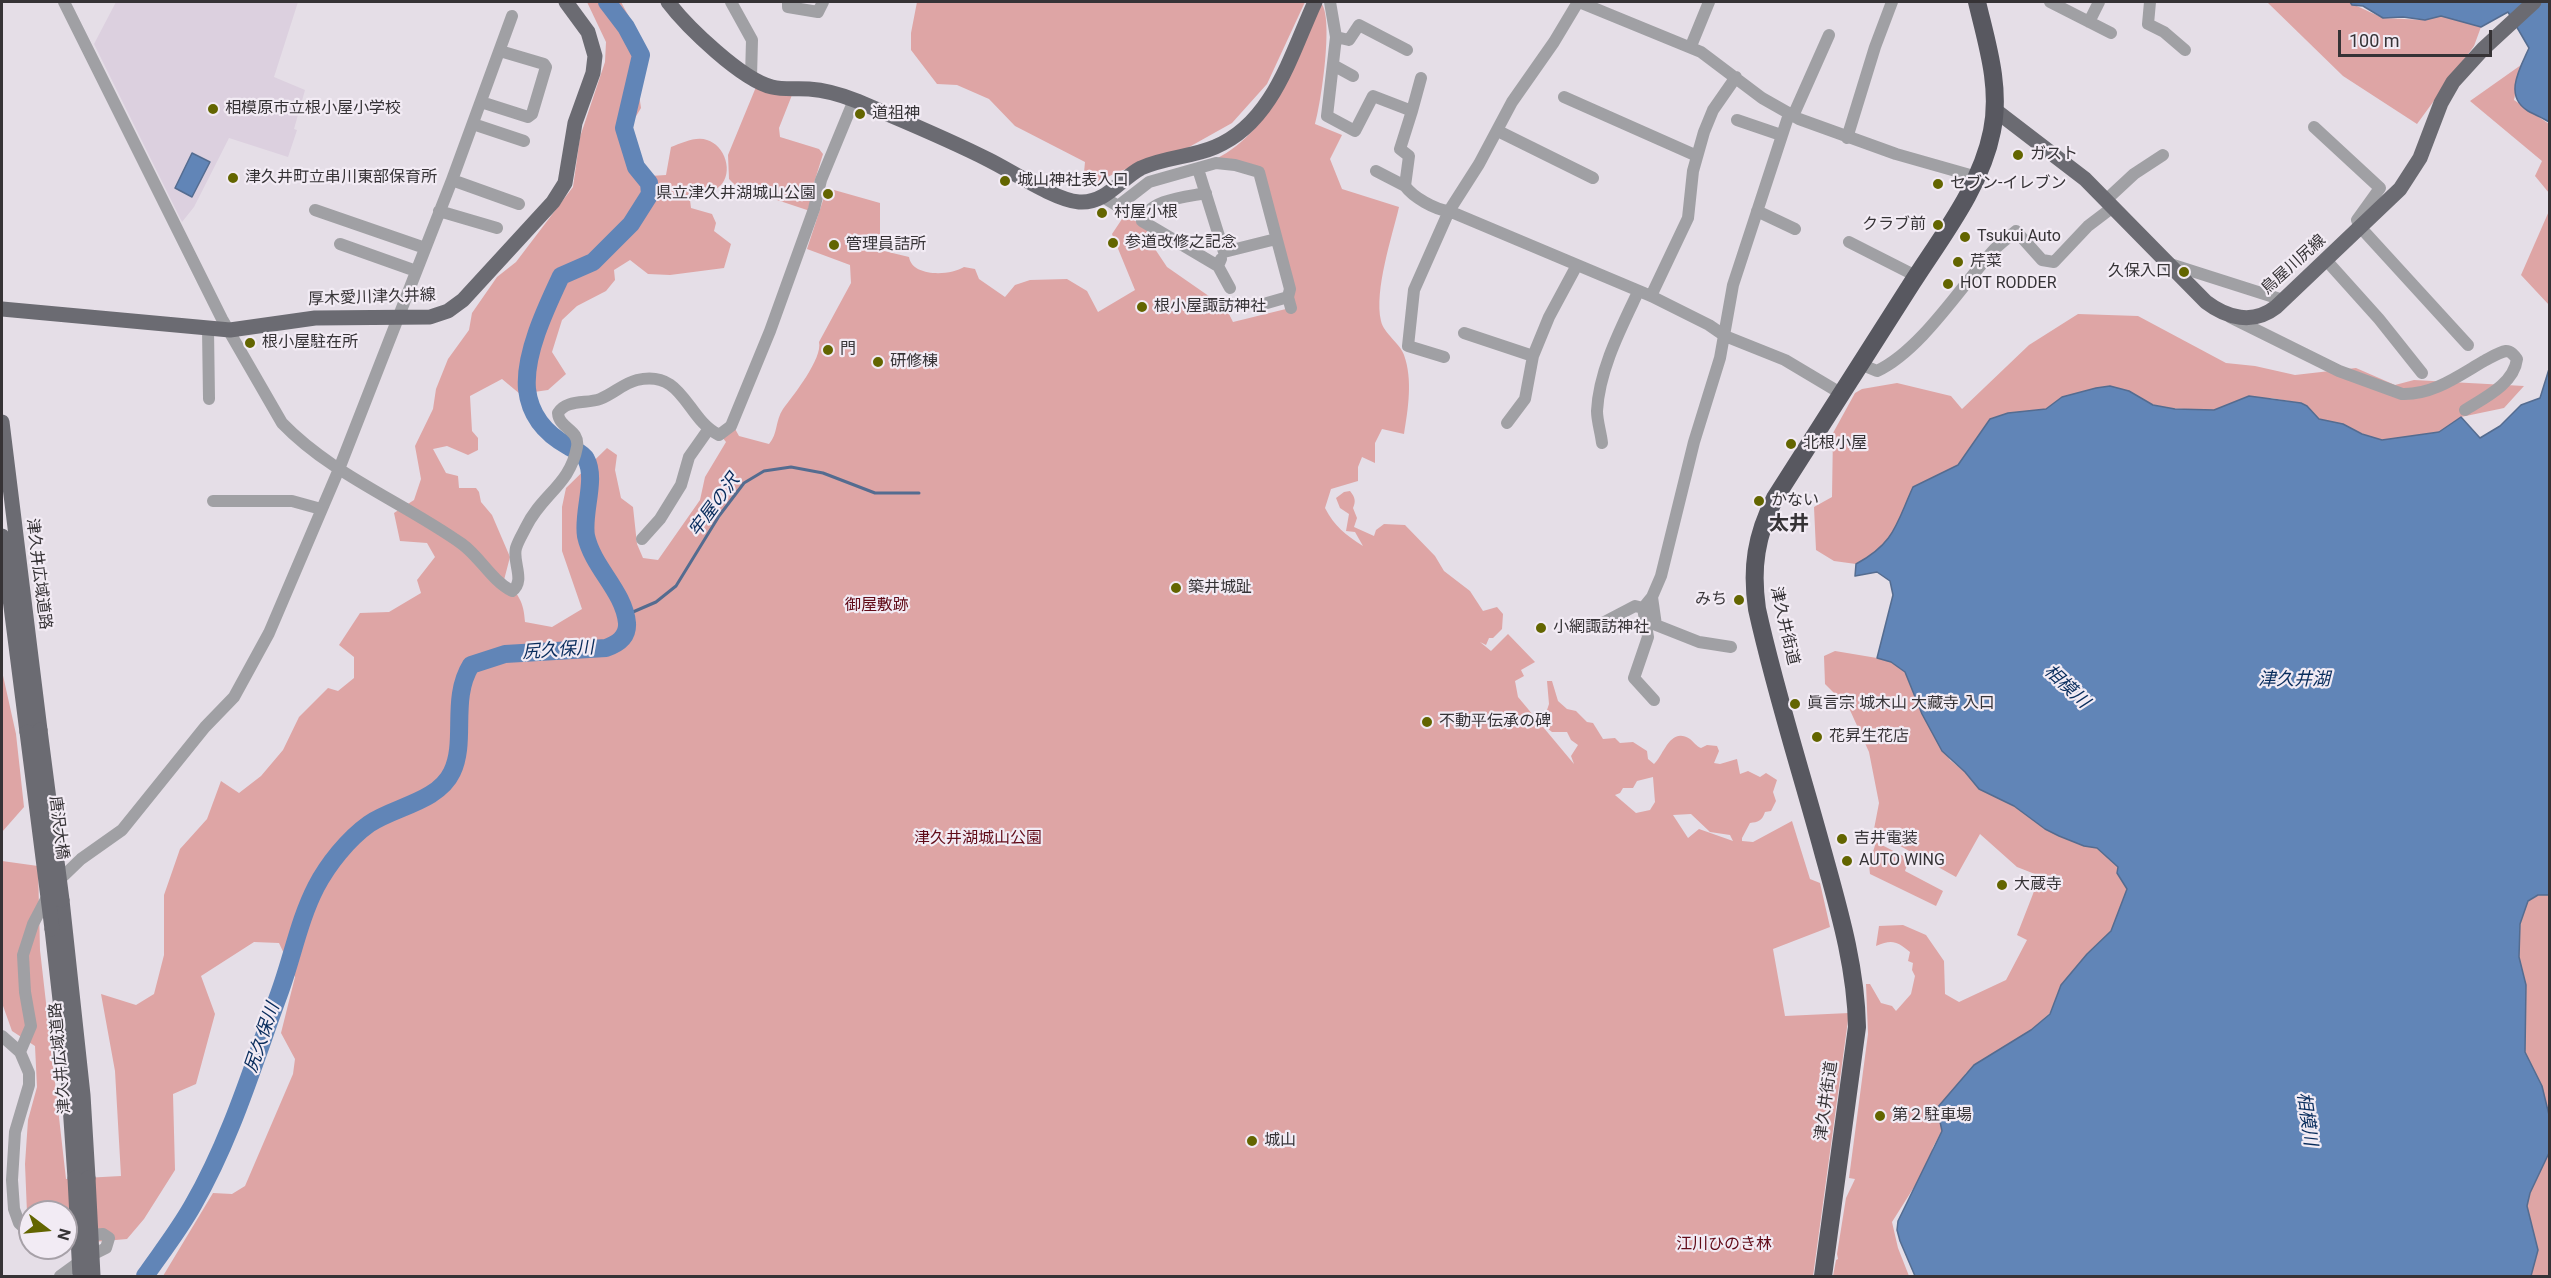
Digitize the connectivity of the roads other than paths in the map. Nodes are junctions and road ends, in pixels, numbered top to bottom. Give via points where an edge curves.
1 (64, 2) edge
2 (566, 2) edge
3 (668, 2) edge
4 (731, 2) edge
5 (788, 2) edge
6 (823, 2) edge
7 (1315, 2) edge
8 (1330, 2) edge
9 (1579, 2) edge
10 (1709, 2) edge
11 (1892, 2) edge
12 (1977, 2) edge
13 (2050, 2) edge
14 (2099, 2) edge
15 (2150, 2) edge
16 (2534, 2) edge
17 (512, 16) dead end
18 (2090, 22) junction
19 (2111, 33) dead end
20 (1829, 35) dead end
21 (1336, 36) junction
22 (1690, 46) junction
23 (1407, 50) dead end
24 (2185, 50) dead end
25 (500, 51) junction
26 (1333, 65) junction
27 (1353, 76) dead end
28 (751, 77) junction
29 (1736, 77) junction
30 (1421, 78) dead end
31 (1564, 97) dead end
32 (854, 100) junction
33 (481, 102) junction
34 (1995, 110) junction
35 (1412, 111) junction
36 (1791, 115) junction
37 (1737, 120) dead end
38 (473, 124) junction
39 (2314, 127) dead end
40 (1498, 131) junction
41 (1781, 135) junction
42 (1847, 138) junction
43 (525, 141) dead end
44 (2163, 155) dead end
45 (1697, 156) junction
46 (1198, 169) junction
47 (1376, 171) dead end
48 (1977, 177) junction
49 (1593, 178) dead end
50 (452, 180) junction
51 (1405, 186) junction
52 (1206, 193) junction
53 (1103, 197) junction
54 (519, 204) dead end
55 (2110, 204) junction
56 (315, 210) dead end
57 (1757, 210) junction
58 (440, 211) junction
59 (1449, 211) junction
60 (497, 228) dead end
61 (2361, 228) junction
62 (1795, 229) dead end
63 (1276, 239) junction
64 (1849, 242) dead end
65 (340, 244) dead end
66 (424, 248) junction
67 (1224, 252) junction
68 (2326, 260) junction
69 (2167, 263) junction
70 (1577, 265) junction
71 (1218, 266) junction
72 (416, 271) junction
73 (1916, 276) junction
74 (1230, 288) dead end
75 (1638, 292) junction
76 (1651, 296) junction
77 (2283, 300) junction
78 (1267, 303) dead end
79 (2, 309) edge
80 (2224, 313) junction
81 (397, 318) junction
82 (208, 329) junction
83 (230, 330) junction
84 (1464, 333) dead end
85 (1725, 336) junction
86 (2468, 345) dead end
87 (1533, 356) junction
88 (1444, 357) dead end
89 (1860, 364) junction
90 (2422, 373) dead end
91 (1842, 394) junction
92 (209, 399) dead end
93 (2465, 410) dead end
94 (2, 422) edge
95 (1507, 423) dead end
96 (708, 430) junction
97 (1602, 443) dead end
98 (339, 469) junction
99 (213, 501) dead end
100 (321, 509) junction
101 (2, 536) edge
102 (642, 538) dead end
103 (1652, 597) junction
104 (1643, 608) junction
105 (1593, 628) dead end
106 (1731, 647) dead end
107 (1654, 700) dead end
108 (34, 731) junction
109 (62, 900) joint
110 (52, 929) joint
111 (2, 1036) edge
112 (20, 1052) junction
113 (81, 1178) junction
114 (18, 1220) edge
115 (78, 1237) edge
116 (60, 1276) edge
117 (80, 1276) edge
118 (93, 1276) edge
119 (1823, 1276) edge

1 - 83 street
2 - 81 main road, 厚木愛川津久井線 via 588,32 595,56 575,123 563,189 455,307 435,316
3 - 28 main road via 700,36
4 - 28 street via 752,40
5 - 6 street via 788,7 818,12
7 - 53 main road via 1274,91 1252,122 1219,146 1137,171
8 - 21 street
9 - 22 street
9 - 40 street via 1512,102
10 - 22 street
11 - 42 street
12 - 34 highway, 津久井街道 via 1993,72
13 - 18 street
14 - 18 street
15 - 24 street via 2148,24
16 - 61 main road, 鳥屋川尻線 via 2453,82 2413,172
17 - 25 street
18 - 19 street
20 - 36 street
21 - 23 street via 1349,40 1359,25
21 - 26 street
22 - 29 street
25 - 33 street
25 - 33 street via 546,67 532,114 528,117
26 - 27 street
26 - 35 street via 1327,116 1355,131 1373,96
28 - 32 main road via 772,87 816,90
29 - 36 street
29 - 45 street via 1713,110
30 - 35 street
31 - 45 street
32 - 53 main road via 977,154 1067,200 1085,202
32 - 96 street via 830,155 770,331 731,426 719,435
33 - 38 street
34 - 48 highway, 津久井街道
34 - 55 main road, 鳥屋川尻線 via 2076,171
35 - 51 street via 1400,149 1409,156
36 - 41 street
36 - 42 street
37 - 41 street
38 - 43 street
38 - 50 street
39 - 61 street via 2380,188 2357,220
40 - 49 street
40 - 59 street
41 - 57 street
42 - 48 street
44 - 55 street via 2134,174
45 - 76 street via 1688,218
46 - 52 street
46 - 53 street via 1149,182 1118,206
46 - 63 street via 1216,163 1259,172
47 - 51 street
48 - 73 highway, 津久井街道
50 - 54 street
50 - 58 street
51 - 59 street via 1440,210
52 - 67 street
52 - 71 street via 1158,204 1144,214 1142,221
55 - 69 main road, 鳥屋川尻線
55 - 89 street via 2054,262 2042,260 2016,231 1994,250 1934,322 1892,364 1877,371
56 - 66 street
57 - 62 street
57 - 85 street via 1733,285
58 - 60 street
58 - 66 street
59 - 70 street
59 - 88 street via 1414,290 1408,346
61 - 68 main road, 鳥屋川尻線
61 - 86 street
63 - 67 street
63 - 78 street via 1290,289 1289,303
64 - 73 street
65 - 72 street
66 - 72 street
67 - 71 street
68 - 77 main road, 鳥屋川尻線
68 - 90 street
69 - 77 street
69 - 80 main road, 鳥屋川尻線 via 2201,298
70 - 75 street
70 - 87 street
71 - 74 street
72 - 81 street
73 - 89 highway, 津久井街道
75 - 76 street
75 - 97 street via 1603,379 1597,412
76 - 85 street
77 - 80 main road, 鳥屋川尻線 via 2257,317
79 - 82 main road, 厚木愛川津久井線
80 - 93 street via 2339,371 2402,394 2438,388 2496,355 2513,353 2517,359 2515,369 2499,387
81 - 83 main road, 厚木愛川津久井線 via 315,318
81 - 98 street
82 - 83 main road, 厚木愛川津久井線
82 - 92 street
83 - 98 street via 282,423
84 - 87 street
85 - 91 street via 1785,360
85 - 103 street via 1661,576
87 - 95 street via 1525,399
89 - 91 highway, 津久井街道
91 - 119 highway, 津久井街道 via 1768,511 1754,565 1759,616 1839,909 1855,988 1857,1027
94 - 108 main road, 津久井広域道路
96 - 98 street via 671,384 662,380 640,379 598,400 561,408 559,418 574,433 578,445 570,471 531,517 516,549 519,578 512,591 443,530
96 - 102 street via 689,457 681,485 660,519
98 - 100 street
99 - 100 street via 292,501
100 - 112 street via 269,633 234,697 122,830 74,865 44,901 23,955 31,1026
101 - 108 main road, 津久井広域道路
103 - 104 street
103 - 106 street via 1656,625 1699,642
104 - 105 street via 1635,606
104 - 107 street via 1648,638 1634,678
108 - 109 main road, 唐沢大橋, bridge
108 - 110 main road, 唐沢大橋, bridge
109 - 113 main road, 津久井広域道路 via 79,1050
110 - 113 main road, 津久井広域道路
111 - 112 street
112 - 114 street via 29,1073 29,1085 15,1132 12,1180
113 - 117 main road, bridge
113 - 118 main road, bridge
115 - 116 street via 103,1234 110,1242

